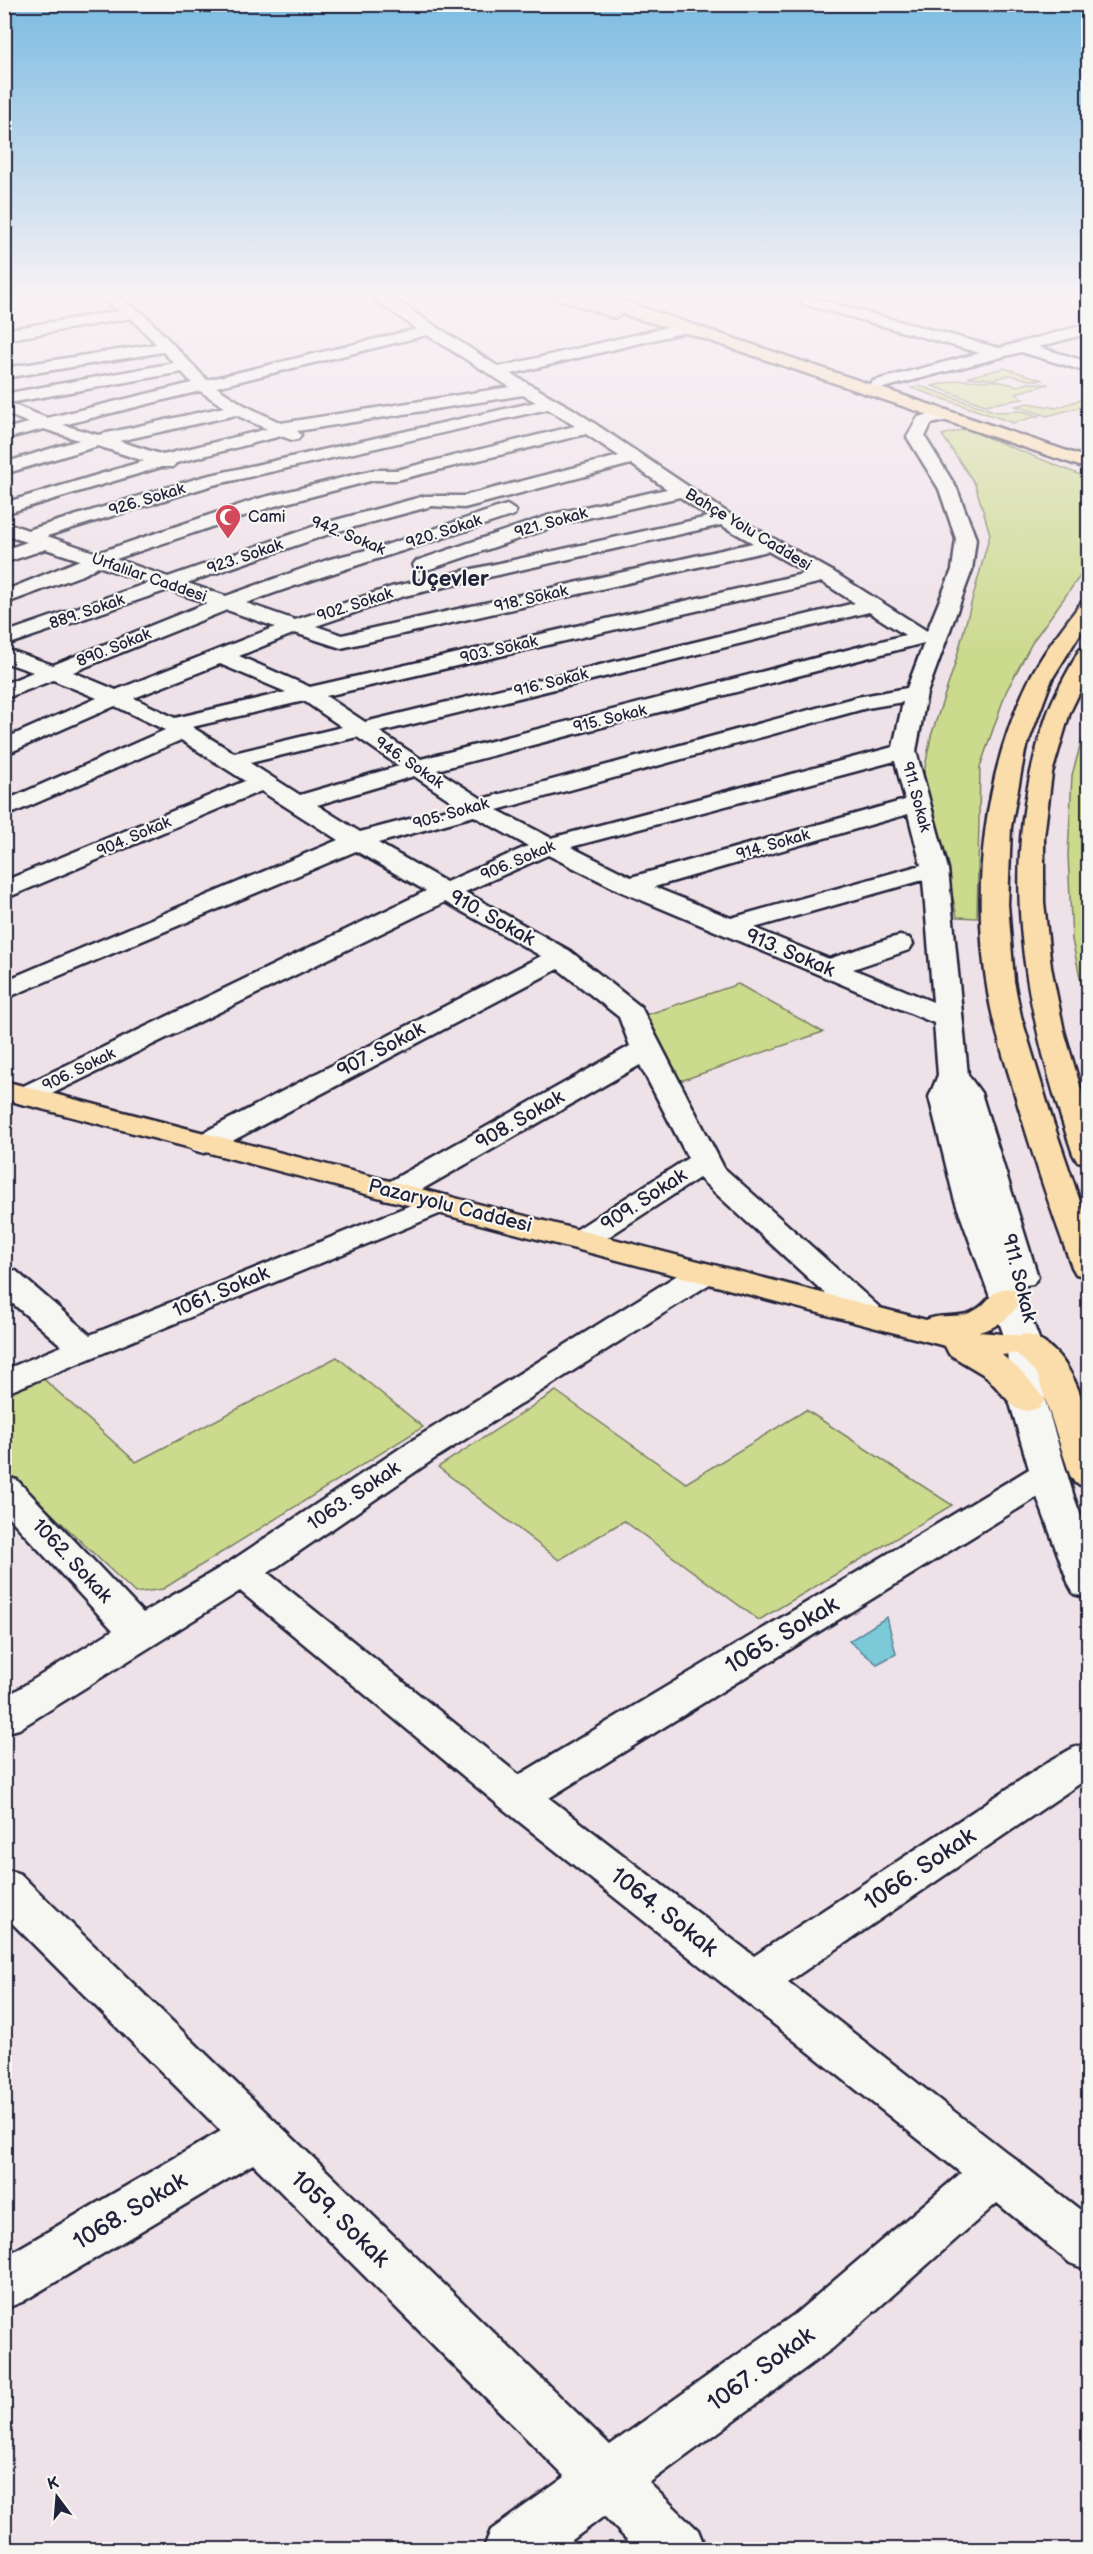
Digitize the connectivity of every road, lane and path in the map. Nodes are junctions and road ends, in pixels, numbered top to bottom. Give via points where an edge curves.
1 (25, 415) edge
2 (79, 415) edge
3 (210, 415) edge
4 (252, 415) edge
5 (362, 415) edge
6 (500, 415) edge
7 (568, 415) edge
8 (947, 415) joint
9 (950, 415) edge
10 (982, 415) edge
11 (969, 422) junction
12 (44, 423) junction
13 (281, 428) junction
14 (589, 428) junction
15 (918, 432) junction
16 (4, 434) edge
17 (99, 440) junction
18 (527, 443) junction
19 (1080, 451) edge
20 (327, 455) junction
21 (634, 459) junction
22 (162, 461) junction
23 (1089, 464) edge
24 (4, 468) edge
25 (595, 469) junction
26 (374, 475) junction
27 (553, 479) junction
28 (208, 481) junction
29 (683, 491) junction
30 (495, 493) junction
31 (264, 503) junction
32 (618, 505) junction
33 (530, 506) junction
34 (4, 509) edge
35 (560, 518) junction
36 (724, 519) junction
37 (4, 528) edge
38 (328, 528) junction
39 (36, 539) junction
40 (770, 545) junction
41 (382, 550) junction
42 (4, 557) edge
43 (95, 560) junction
44 (337, 563) junction
45 (423, 565) junction
46 (825, 575) junction
47 (455, 579) junction
48 (170, 584) junction
49 (398, 591) junction
50 (4, 598) edge
51 (224, 604) junction
52 (872, 605) junction
53 (1089, 607) edge
54 (294, 626) junction
55 (930, 638) junction
56 (4, 640) edge
57 (4, 654) edge
58 (1089, 654) edge
59 (220, 656) junction
60 (53, 672) junction
61 (4, 692) edge
62 (916, 693) junction
63 (308, 694) junction
64 (115, 698) junction
65 (178, 728) junction
66 (358, 729) junction
67 (4, 748) edge
68 (904, 751) junction
69 (231, 761) junction
70 (416, 768) junction
71 (264, 781) junction
72 (298, 803) junction
73 (918, 804) junction
74 (475, 807) junction
75 (4, 810) edge
76 (357, 840) junction
77 (548, 846) junction
78 (935, 869) junction
79 (629, 886) junction
80 (4, 891) edge
81 (445, 892) junction
82 (729, 927) junction
83 (900, 944) dead end
84 (560, 957) junction
85 (826, 969) junction
86 (4, 992) edge
87 (949, 1018) junction
88 (646, 1049) junction
89 (953, 1075) junction
90 (15, 1093) edge
91 (204, 1144) junction
92 (1089, 1154) edge
93 (705, 1161) junction
94 (394, 1192) junction
95 (438, 1203) junction
96 (582, 1240) junction
97 (1089, 1267) edge
98 (704, 1273) junction
99 (4, 1278) edge
100 (1007, 1297) junction
101 (881, 1317) junction
102 (1024, 1344) junction
103 (86, 1349) junction
104 (4, 1383) edge
105 (1027, 1400) junction
106 (1048, 1474) junction
107 (1089, 1475) edge
108 (4, 1490) edge
109 (242, 1572) junction
110 (1089, 1585) edge
111 (139, 1633) junction
112 (4, 1718) edge
113 (1089, 1759) edge
114 (516, 1797) junction
115 (4, 1886) edge
116 (753, 1981) junction
117 (256, 2136) junction
118 (997, 2172) junction
119 (1089, 2247) edge
120 (4, 2285) edge
121 (607, 2480) junction
122 (512, 2550) edge
123 (678, 2550) edge

1 - 12 street, 942. Sokak
2 - 12 street
3 - 17 street
4 - 13 street
5 - 13 street
6 - 20 street, 926. Sokak
7 - 14 street, Bahçe Yolu Caddesi
8 - 11 main road
8 - 15 street via 924,421
9 - 19 main road via 974,417
10 - 19 main road
11 - 15 street
11 - 23 main road
12 - 16 street
12 - 17 street, 942. Sokak
13 - 20 street
13 - 22 street
14 - 18 street
14 - 21 street, Bahçe Yolu Caddesi
15 - 55 street, 911. Sokak via 917,443 948,489 966,539 962,570
17 - 22 street, 942. Sokak
17 - 24 street
18 - 25 street
18 - 26 street via 397,475
20 - 26 street
20 - 28 street, 926. Sokak
21 - 25 street, 923. Sokak
21 - 29 street, Bahçe Yolu Caddesi
22 - 28 street, 942. Sokak
22 - 34 street
25 - 27 street, 923. Sokak
26 - 31 street
27 - 30 street, 923. Sokak
27 - 32 street
28 - 31 street, 942. Sokak
28 - 39 street, 926. Sokak
29 - 32 street, 921. Sokak
29 - 36 street, Bahçe Yolu Caddesi
30 - 33 street
30 - 38 street, 923. Sokak via 464,502 432,501
31 - 38 street, 942. Sokak
31 - 43 street
32 - 35 street, 921. Sokak
33 - 35 street
33 - 41 street, 920. Sokak
35 - 45 street, 921. Sokak
36 - 40 street, Bahçe Yolu Caddesi
36 - 47 street, 902. Sokak
37 - 39 street, Urfalılar Caddesi
38 - 41 street, 942. Sokak
38 - 48 street, 923. Sokak
39 - 42 street, 926. Sokak
39 - 43 street, Urfalılar Caddesi
40 - 46 street, Bahçe Yolu Caddesi
40 - 54 street, 918. Sokak via 340,642
41 - 44 street, 920. Sokak
41 - 45 street, 942. Sokak
43 - 48 street, Urfalılar Caddesi
43 - 50 street
44 - 49 street
44 - 51 street, 920. Sokak
45 - 47 street, 942. Sokak
46 - 52 street, Bahçe Yolu Caddesi
46 - 63 street, 903. Sokak
47 - 49 street, 902. Sokak
48 - 51 street, Urfalılar Caddesi
48 - 56 street, 889. Sokak
49 - 54 street, 902. Sokak
51 - 54 street, Urfalılar Caddesi
51 - 60 street, 890. Sokak
52 - 55 street, Bahçe Yolu Caddesi
52 - 66 street, 916. Sokak
53 - 97 main road via 1052,659 1032,701 1004,793 994,861 1001,983 1012,1036 1066,1210
54 - 59 street, 902. Sokak
55 - 62 street, 911. Sokak
55 - 70 street, 915. Sokak
57 - 60 street, 910. Sokak
58 - 92 main road via 1068,689 1047,751 1036,799 1029,867 1043,1000
59 - 63 street, 946. Sokak
59 - 64 street, 902. Sokak
60 - 61 street, 890. Sokak
60 - 64 street, 910. Sokak
62 - 68 street, 911. Sokak
62 - 74 street, 905. Sokak via 866,702
63 - 65 street, 903. Sokak
63 - 66 street, 946. Sokak
64 - 65 street, 910. Sokak
64 - 67 street, 902. Sokak
65 - 69 street, 910. Sokak
65 - 75 street, 903. Sokak
66 - 69 street, 916. Sokak
66 - 70 street, 946. Sokak
68 - 73 street, 911. Sokak
68 - 77 street, 906. Sokak
69 - 71 street, 910. Sokak
70 - 72 street, 915. Sokak
70 - 74 street, 946. Sokak
71 - 72 street, 910. Sokak
71 - 80 street, 904. Sokak
72 - 76 street, 910. Sokak
73 - 78 street, 911. Sokak
73 - 79 street, 914. Sokak
74 - 76 street, 905. Sokak
74 - 77 street, 946. Sokak
76 - 81 street, 910. Sokak
76 - 86 street, 905. Sokak
77 - 79 street, 946. Sokak
77 - 81 street, 906. Sokak
78 - 82 street, 913. Sokak
78 - 87 street, 911. Sokak
79 - 82 street, 946. Sokak
81 - 84 street, 910. Sokak
81 - 90 street, 906. Sokak
82 - 85 street, 913. Sokak
83 - 85 street
84 - 88 street, 910. Sokak via 631,1013
84 - 91 street, 907. Sokak
85 - 87 street, 913. Sokak
87 - 89 street, 911. Sokak
88 - 93 street, 910. Sokak
88 - 94 street, 908. Sokak
89 - 100 street, 911. Sokak via 944,1097 970,1198
89 - 102 street, 911. Sokak via 966,1093 1029,1303 1034,1325
90 - 91 main road, Pazaryolu Caddesi
91 - 94 main road, Pazaryolu Caddesi
93 - 96 street, 909. Sokak
93 - 101 street, 910. Sokak via 711,1173
94 - 95 main road, Pazaryolu Caddesi
95 - 96 main road, Pazaryolu Caddesi
95 - 103 street, 1061. Sokak
96 - 98 main road, Pazaryolu Caddesi
98 - 101 main road, Pazaryolu Caddesi
98 - 109 street, 1063. Sokak via 421,1451
99 - 103 street
100 - 101 main road via 996,1314 978,1322 928,1326
100 - 102 street, 911. Sokak
101 - 102 main road via 967,1341 996,1346
101 - 105 main road via 981,1355 1008,1374
102 - 105 street
102 - 107 main road via 1053,1370
103 - 104 street, 1061. Sokak
105 - 106 street
106 - 110 street
106 - 114 street, 1065. Sokak
108 - 111 street, 1062. Sokak
109 - 111 street, 1063. Sokak
109 - 114 street, 1064. Sokak
111 - 112 street, 1063. Sokak
113 - 116 street, 1066. Sokak
114 - 116 street, 1064. Sokak
115 - 117 street, 1059. Sokak
116 - 118 street, 1064. Sokak
117 - 120 street, 1068. Sokak
117 - 121 street, 1059. Sokak
118 - 119 street, 1064. Sokak
118 - 121 street, 1067. Sokak via 814,2331
121 - 122 street, 1067. Sokak
121 - 123 street, 1059. Sokak

